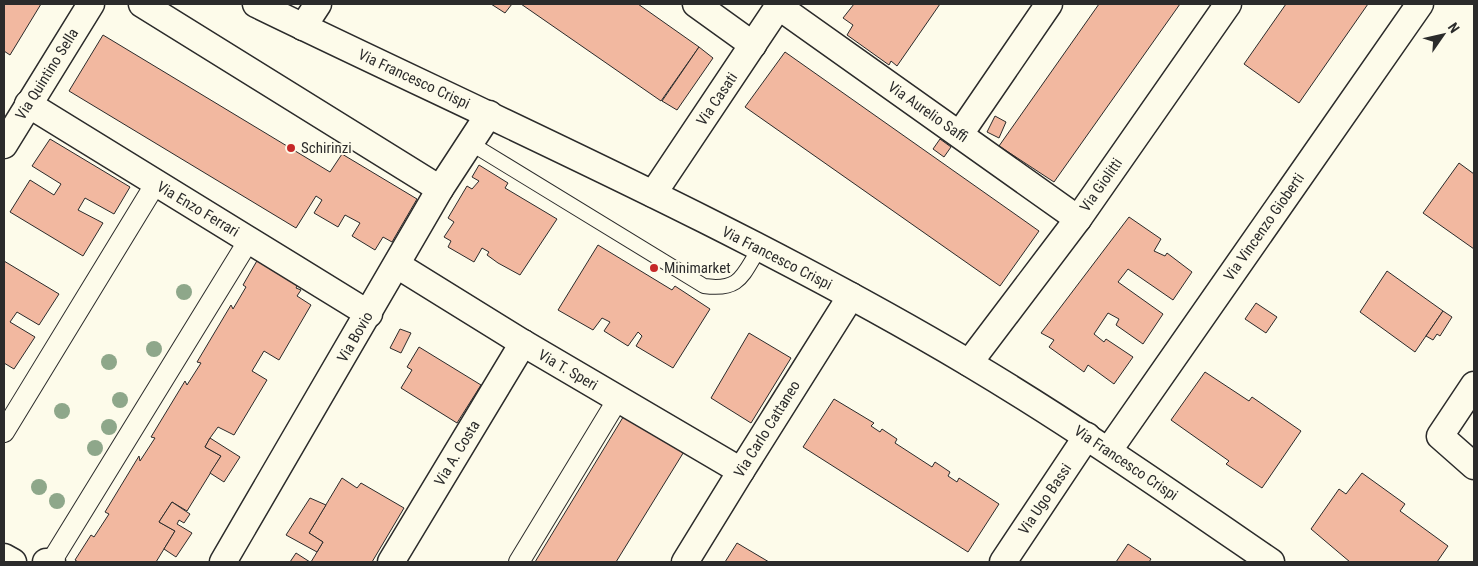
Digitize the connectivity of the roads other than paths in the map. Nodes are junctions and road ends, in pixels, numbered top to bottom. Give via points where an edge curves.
1 (91, 4) edge
2 (142, 4) edge
3 (256, 4) edge
4 (318, 4) edge
5 (696, 4) edge
6 (1049, 4) edge
7 (1228, 4) edge
8 (1420, 4) edge
9 (779, 5) edge
10 (303, 27) junction
11 (752, 45) junction
12 (28, 104) junction
13 (489, 114) junction
14 (960, 134) junction
15 (470, 143) junction
16 (4, 145) edge
17 (156, 183) junction
18 (440, 188) junction
19 (653, 194) junction
20 (1078, 218) junction
21 (249, 240) junction
22 (759, 248) junction
23 (397, 265) junction
24 (850, 296) junction
25 (368, 314) junction
26 (523, 344) junction
27 (969, 363) junction
28 (1474, 385) edge
29 (618, 399) junction
30 (4, 432) edge
31 (1087, 436) junction
32 (1109, 450) junction
33 (1474, 466) edge
34 (740, 471) junction
35 (4, 557) edge
36 (13, 562) edge
37 (46, 562) edge
38 (51, 562) edge
39 (222, 562) edge
40 (391, 562) edge
41 (519, 562) edge
42 (685, 562) edge
43 (1003, 562) edge
44 (1271, 562) edge

1 - 12 street, Via Quintino Sella
2 - 18 street
3 - 10 street, Via Francesco Crispi
4 - 10 street
5 - 11 street
6 - 14 street
7 - 20 street, Via Giolitti
8 - 32 street, Via Vincenzo Gioberti
9 - 11 street, Via Casati
9 - 14 street, Via Aurelio Saffi
10 - 13 street, Via Francesco Crispi
11 - 19 street, Via Casati
12 - 16 street, Via Quintino Sella
12 - 17 street, Via Enzo Ferrari
13 - 15 street, Via Bovio
13 - 19 street, Via Francesco Crispi
14 - 20 street, Via Aurelio Saffi
15 - 18 street, Via Bovio
15 - 22 lane via 704,286 720,288 738,282
17 - 21 street, Via Enzo Ferrari
17 - 30 street
18 - 23 street, Via Bovio
19 - 22 street, Via Francesco Crispi
20 - 27 street, Via Giolitti
21 - 25 street, Via Enzo Ferrari
21 - 38 street
22 - 24 street, Via Francesco Crispi
23 - 25 street, Via Bovio
23 - 26 street, Via T. Speri
24 - 27 street, Via Francesco Crispi
24 - 34 street, Via Carlo Cattaneo
25 - 39 street, Via Bovio
26 - 29 street, Via T. Speri
26 - 40 street, Via A. Costa
27 - 31 street, Via Francesco Crispi
28 - 33 street via 1440,436
29 - 34 street, Via T. Speri
29 - 41 street
31 - 32 street, Via Francesco Crispi
31 - 43 street, Via Ugo Bassi
32 - 44 street, Via Francesco Crispi
34 - 42 street, Via Carlo Cattaneo
35 - 36 street
37 - 38 street

